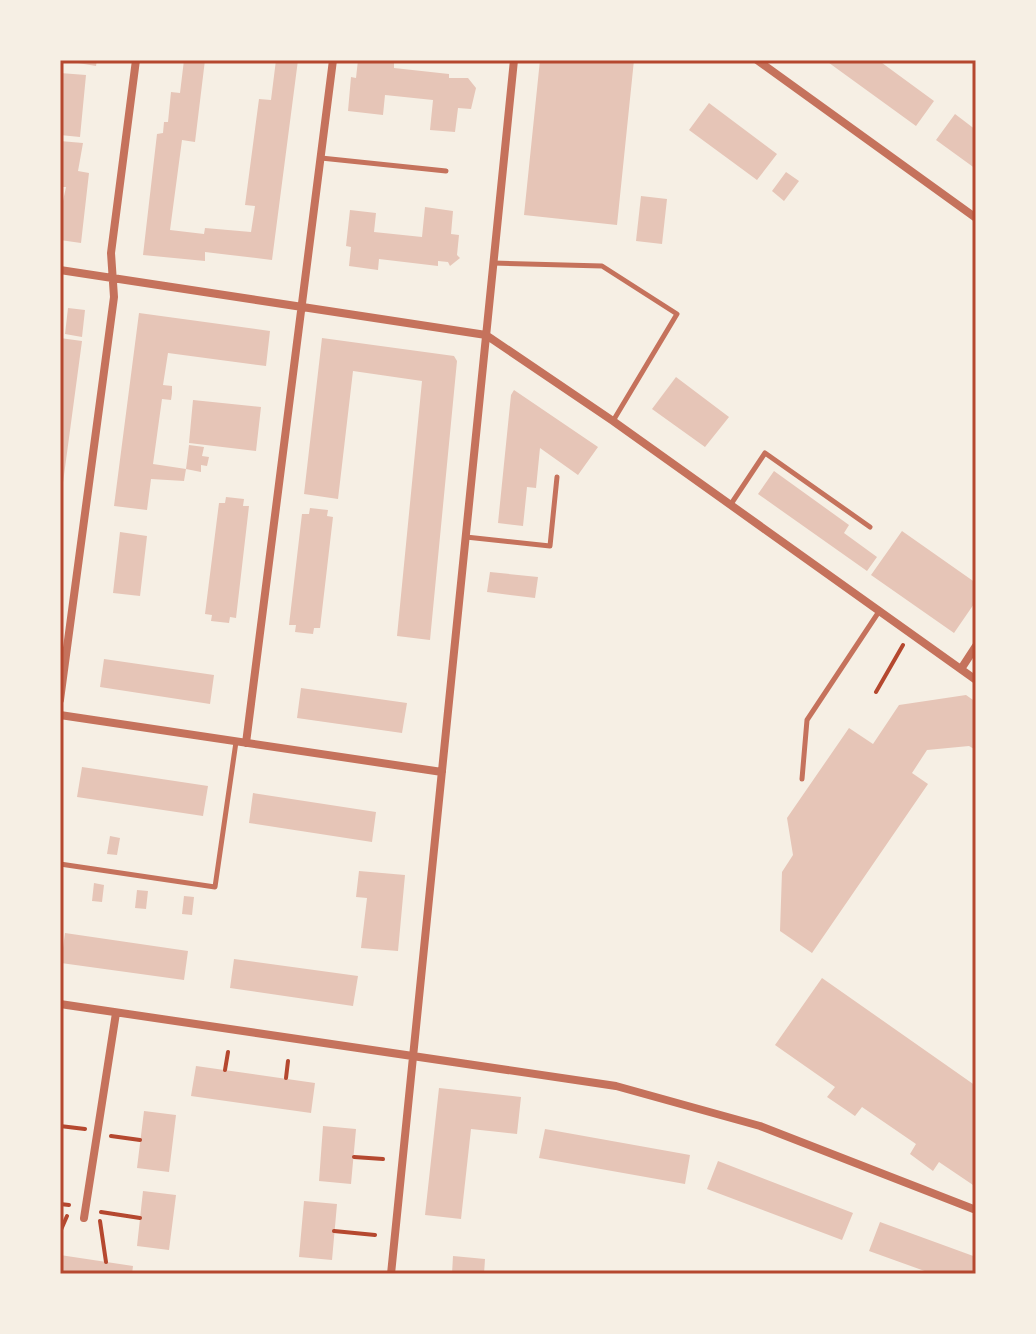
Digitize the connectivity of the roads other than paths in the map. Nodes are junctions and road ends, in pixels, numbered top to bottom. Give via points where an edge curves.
1 (136, 60) edge
2 (333, 60) edge
3 (514, 60) edge
4 (757, 60) edge
5 (321, 158) junction
6 (446, 171) dead end
7 (976, 218) edge
8 (493, 263) junction
9 (60, 270) edge
10 (113, 278) junction
11 (300, 305) junction
12 (486, 335) junction
13 (613, 421) junction
14 (557, 477) dead end
15 (731, 504) junction
16 (870, 527) dead end
17 (466, 537) junction
18 (880, 610) junction
19 (976, 646) edge
20 (961, 669) junction
21 (976, 680) edge
22 (60, 700) edge
23 (60, 715) edge
24 (241, 742) junction
25 (442, 772) junction
26 (802, 779) dead end
27 (60, 864) edge
28 (60, 1004) edge
29 (116, 1013) junction
30 (413, 1056) junction
31 (976, 1210) edge
32 (84, 1218) dead end
33 (391, 1274) edge

1 - 10 street via 111,253
2 - 5 street
3 - 8 street
4 - 7 street
5 - 6 lane
5 - 11 street
8 - 12 street
8 - 13 lane via 602,266 677,314
9 - 10 street
10 - 11 street
10 - 22 street
11 - 12 street
11 - 24 street
12 - 13 street
12 - 17 street
13 - 15 street
14 - 17 lane via 550,546
15 - 16 lane via 765,453
15 - 18 street
17 - 25 street
18 - 20 street
18 - 26 lane via 807,720
19 - 20 street
20 - 21 street
23 - 24 street
24 - 25 street
24 - 27 lane via 215,887
25 - 30 street
28 - 29 street
29 - 30 street
29 - 32 street
30 - 31 street via 616,1086 716,1112
30 - 33 street

